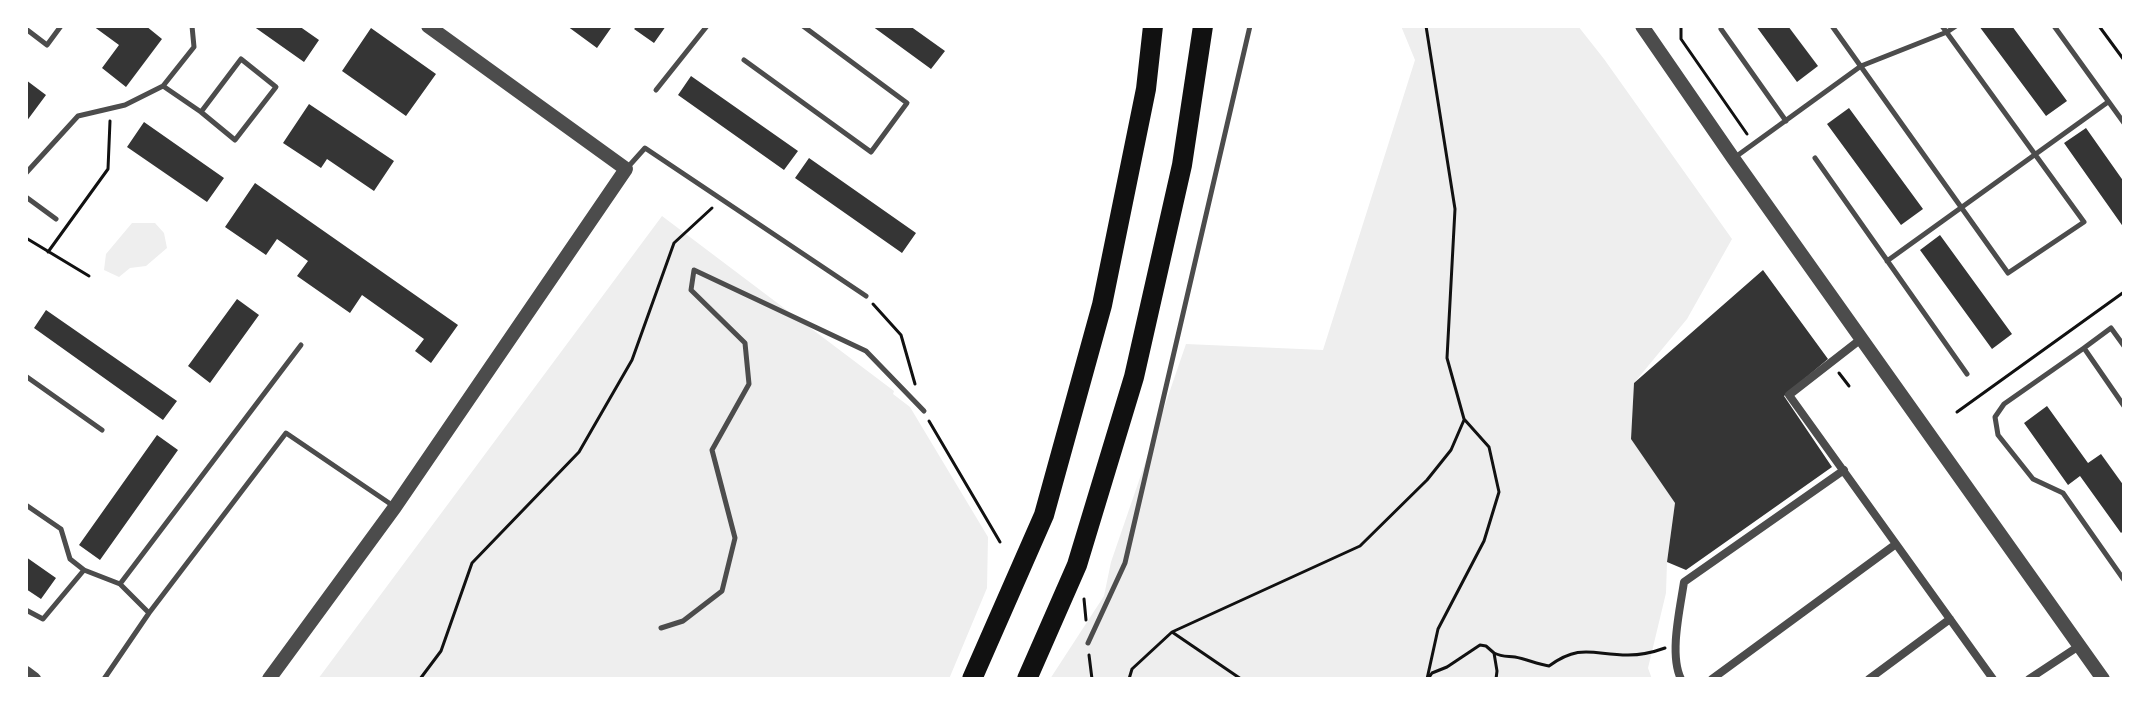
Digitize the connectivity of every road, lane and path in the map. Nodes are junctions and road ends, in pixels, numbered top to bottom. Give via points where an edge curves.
1 (61, 26) edge
2 (192, 26) edge
3 (428, 26) edge
4 (707, 26) edge
5 (803, 26) edge
6 (1153, 26) edge
7 (1203, 26) edge
8 (1250, 26) edge
9 (1426, 26) edge
10 (1642, 26) edge
11 (1681, 26) edge
12 (1832, 26) edge
13 (1942, 26) edge
14 (1956, 26) edge
15 (2054, 26) edge
16 (2099, 26) edge
17 (26, 29) edge
18 (1721, 29) dead end
19 (1947, 32) junction
20 (744, 60) dead end
21 (2124, 60) edge
22 (1861, 66) junction
23 (163, 86) junction
24 (656, 90) dead end
25 (2108, 102) junction
26 (201, 112) junction
27 (110, 121) dead end
28 (1786, 121) junction
29 (2124, 123) edge
30 (1754, 143) junction
31 (2035, 154) junction
32 (1733, 158) junction
33 (1815, 158) dead end
34 (626, 169) junction
35 (26, 173) edge
36 (26, 197) edge
37 (722, 200) junction
38 (1962, 208) junction
39 (56, 219) dead end
40 (26, 238) edge
41 (48, 252) junction
42 (1887, 261) junction
43 (89, 276) dead end
44 (2124, 292) edge
45 (866, 296) joint
46 (1861, 339) junction
47 (301, 345) dead end
48 (2124, 346) edge
49 (2084, 348) junction
50 (1967, 374) dead end
51 (26, 379) edge
52 (2124, 406) edge
53 (924, 411) junction
54 (1957, 412) dead end
55 (1464, 419) junction
56 (102, 430) dead end
57 (1844, 470) junction
58 (26, 505) edge
59 (395, 507) junction
60 (1000, 542) dead end
61 (1896, 544) junction
62 (84, 570) junction
63 (2124, 580) edge
64 (120, 584) junction
65 (26, 610) edge
66 (149, 613) junction
67 (1950, 619) junction
68 (661, 628) dead end
69 (1172, 632) junction
70 (1088, 643) dead end
71 (1676, 644) junction
72 (2079, 646) junction
73 (1494, 653) junction
74 (26, 673) edge
75 (1091, 673) dead end
76 (1679, 676) edge
77 (34, 679) edge
78 (104, 679) edge
79 (269, 679) edge
80 (420, 679) edge
81 (972, 679) edge
82 (1027, 679) edge
83 (1088, 679) edge
84 (1129, 679) edge
85 (1241, 679) edge
86 (1427, 679) edge
87 (1496, 679) edge
88 (1712, 679) edge
89 (1869, 679) edge
90 (1993, 679) edge
91 (2029, 679) edge
92 (2103, 679) edge

1 - 17 lane via 47,45
2 - 23 lane via 194,47
3 - 34 street
4 - 24 lane
5 - 20 lane via 907,103 871,152
6 - 81 highway via 1146,89 1102,305 1044,515
7 - 82 highway via 1182,165 1134,377 1077,565
8 - 70 lane via 1125,563
9 - 55 path via 1455,209 1447,358
10 - 32 street
11 - 30 path via 1681,39
12 - 22 lane
13 - 19 lane
14 - 19 lane
15 - 25 lane
16 - 21 path
18 - 28 lane
19 - 22 lane
19 - 31 lane
22 - 28 lane
22 - 38 lane
23 - 26 lane
23 - 35 lane via 125,105 78,116
25 - 29 lane
25 - 31 lane
26 - 26 lane via 235,140 276,87 241,59
27 - 41 path via 108,169
28 - 30 lane
30 - 32 lane
31 - 38 lane
31 - 38 lane via 2084,222 2008,273
32 - 46 street
33 - 42 lane
34 - 37 lane via 645,148
34 - 59 street
36 - 39 lane
37 - 45 lane
37 - 80 path via 674,243 632,360 579,452 472,563 441,651
38 - 42 lane
40 - 41 path
41 - 43 path
42 - 50 lane
44 - 54 path
45 - 53 path via 901,335
46 - 57 street via 1789,395
46 - 72 street
47 - 64 lane
48 - 49 lane via 2111,328
49 - 52 lane
49 - 63 lane via 2004,404 1995,417 1998,435 2033,479 2063,493
51 - 56 lane
53 - 60 path
53 - 68 lane via 866,351 694,270 691,290 745,343 749,384 712,450 735,538 722,591 683,621
55 - 69 path via 1451,450 1427,480 1360,546
55 - 86 path via 1489,447 1499,492 1484,541 1438,629
57 - 61 street
57 - 71 street via 1684,582
58 - 62 lane via 61,529 70,559
59 - 66 lane via 286,433
59 - 79 street
61 - 67 street
61 - 88 street
62 - 64 lane
62 - 65 lane via 43,619
64 - 66 lane
66 - 78 lane
67 - 89 street
67 - 90 street
69 - 84 path via 1132,669
69 - 85 path
71 - 73 path via 1629,655 1581,650 1549,666
71 - 76 street
72 - 91 street
72 - 92 street
73 - 86 path via 1480,645
73 - 87 path
74 - 77 street
75 - 83 path

